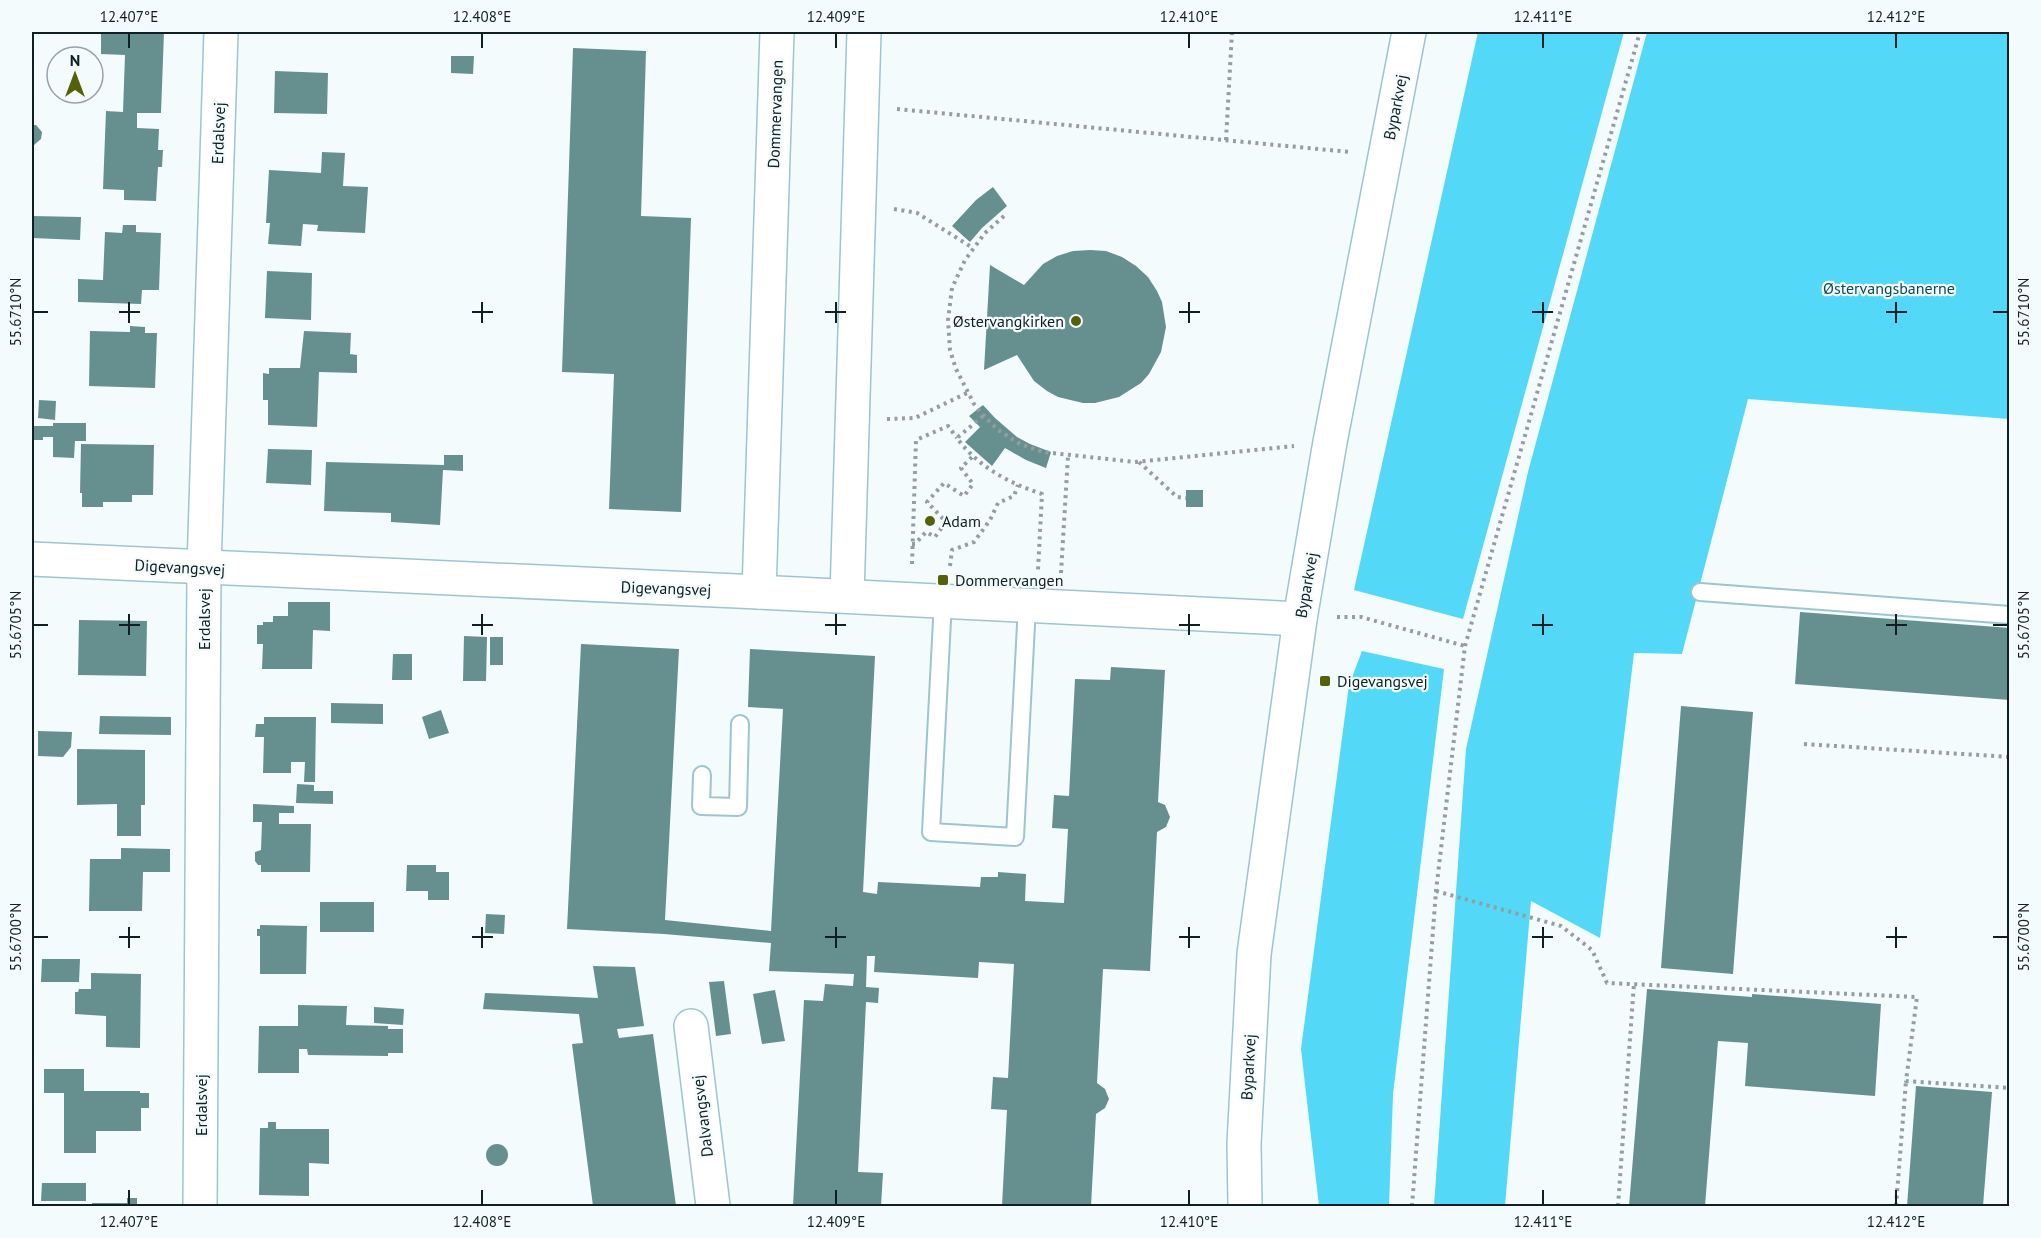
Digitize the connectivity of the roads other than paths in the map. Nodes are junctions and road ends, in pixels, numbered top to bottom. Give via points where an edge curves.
1 (221, 32) edge
2 (777, 32) edge
3 (864, 32) edge
4 (1409, 32) edge
5 (32, 559) edge
6 (204, 568) junction
7 (759, 592) junction
8 (1700, 592) dead end
9 (847, 596) junction
10 (943, 601) junction
11 (1043, 606) junction
12 (2010, 615) edge
13 (1300, 618) junction
14 (740, 724) dead end
15 (702, 776) dead end
16 (691, 1026) dead end
17 (1244, 1144) junction
18 (200, 1206) edge
19 (713, 1206) edge
20 (1245, 1206) edge
21 (1255, 1206) edge

1 - 6 street, Erdalsvej
2 - 7 street, Dommervangen
3 - 9 street
4 - 13 street, Byparkvej
5 - 6 street, Digevangsvej
6 - 7 street, Digevangsvej
6 - 18 street, Erdalsvej
7 - 9 street, Digevangsvej
8 - 12 lane
9 - 10 street, Digevangsvej
10 - 11 street, Digevangsvej
10 - 11 lane via 931,832 1015,837
11 - 13 street, Digevangsvej
13 - 17 street, Byparkvej via 1254,954
14 - 15 lane via 738,807 701,806
16 - 19 street, Dalvangsvej
17 - 20 street, Byparkvej
17 - 21 street, Byparkvej

